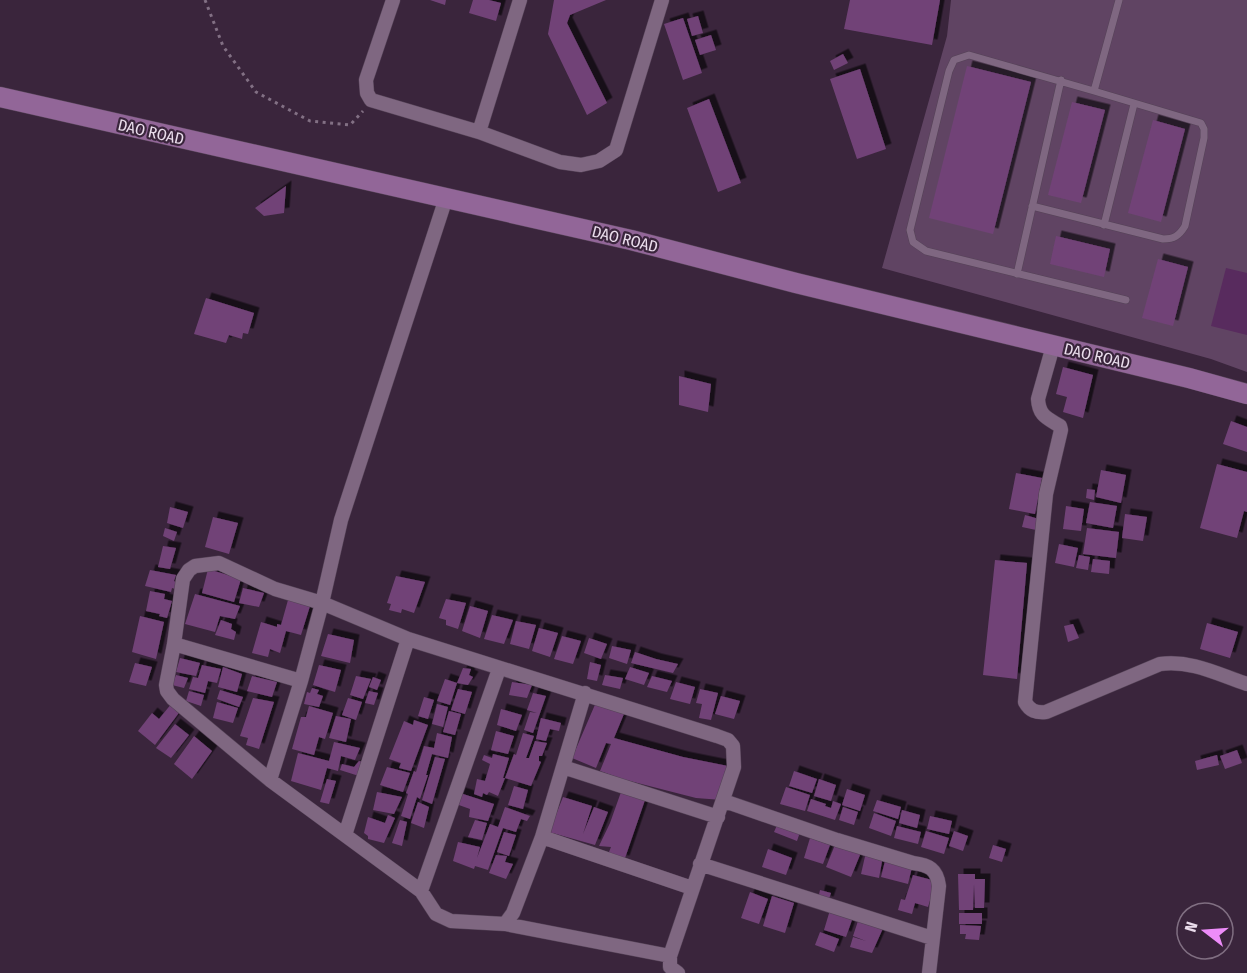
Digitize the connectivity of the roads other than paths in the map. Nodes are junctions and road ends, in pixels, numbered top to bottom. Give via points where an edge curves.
1 (393, 0) edge
2 (520, 0) edge
3 (662, 0) edge
4 (1119, 0) edge
5 (1061, 80) junction
6 (1094, 91) junction
7 (0, 97) edge
8 (1134, 104) junction
9 (479, 132) junction
10 (446, 198) junction
11 (1032, 206) junction
12 (1104, 225) junction
13 (1017, 274) junction
14 (1126, 300) dead end
15 (1053, 345) junction
16 (1247, 394) edge
17 (322, 603) junction
18 (408, 639) junction
19 (174, 644) junction
20 (499, 669) junction
21 (301, 681) junction
22 (1247, 684) edge
23 (585, 693) junction
24 (563, 767) junction
25 (270, 780) junction
26 (724, 801) junction
27 (718, 817) junction
28 (345, 835) junction
29 (542, 837) junction
30 (700, 864) junction
31 (692, 888) junction
32 (421, 891) junction
33 (505, 924) junction
34 (932, 938) junction
35 (670, 956) junction
36 (678, 973) edge
37 (929, 973) edge

1 - 9 street via 366,80 371,100
2 - 9 street
3 - 9 street via 616,150 599,161 580,165 560,162
4 - 6 lane
5 - 6 lane
5 - 11 lane
5 - 13 lane via 969,56 954,60 910,230 918,247
6 - 8 lane
7 - 10 street, DAO ROAD
8 - 12 lane
8 - 12 lane via 1192,118 1204,129 1185,226 1173,239 1163,239
10 - 15 street, DAO ROAD
10 - 17 street via 340,520
11 - 12 lane
11 - 13 lane
13 - 14 lane
15 - 16 street, DAO ROAD
15 - 22 street via 1038,407 1043,417 1062,430 1046,494 1025,702 1033,711 1046,712 1173,662 1188,663
17 - 18 street
17 - 19 street via 275,589 219,563 195,566 183,579
17 - 21 street
18 - 20 street
18 - 28 street
19 - 21 street
19 - 25 street via 167,691
20 - 23 street
20 - 32 street
21 - 25 street
23 - 24 street
23 - 26 street via 728,740 735,762
24 - 27 street
24 - 29 street
25 - 28 street
26 - 27 street
26 - 34 street via 933,869 939,886
27 - 30 street
28 - 32 street
29 - 31 street
29 - 33 street via 513,913
30 - 31 street
30 - 34 street
31 - 35 street
32 - 33 street via 436,914 451,921
33 - 35 street
34 - 37 street
35 - 36 street via 670,967

